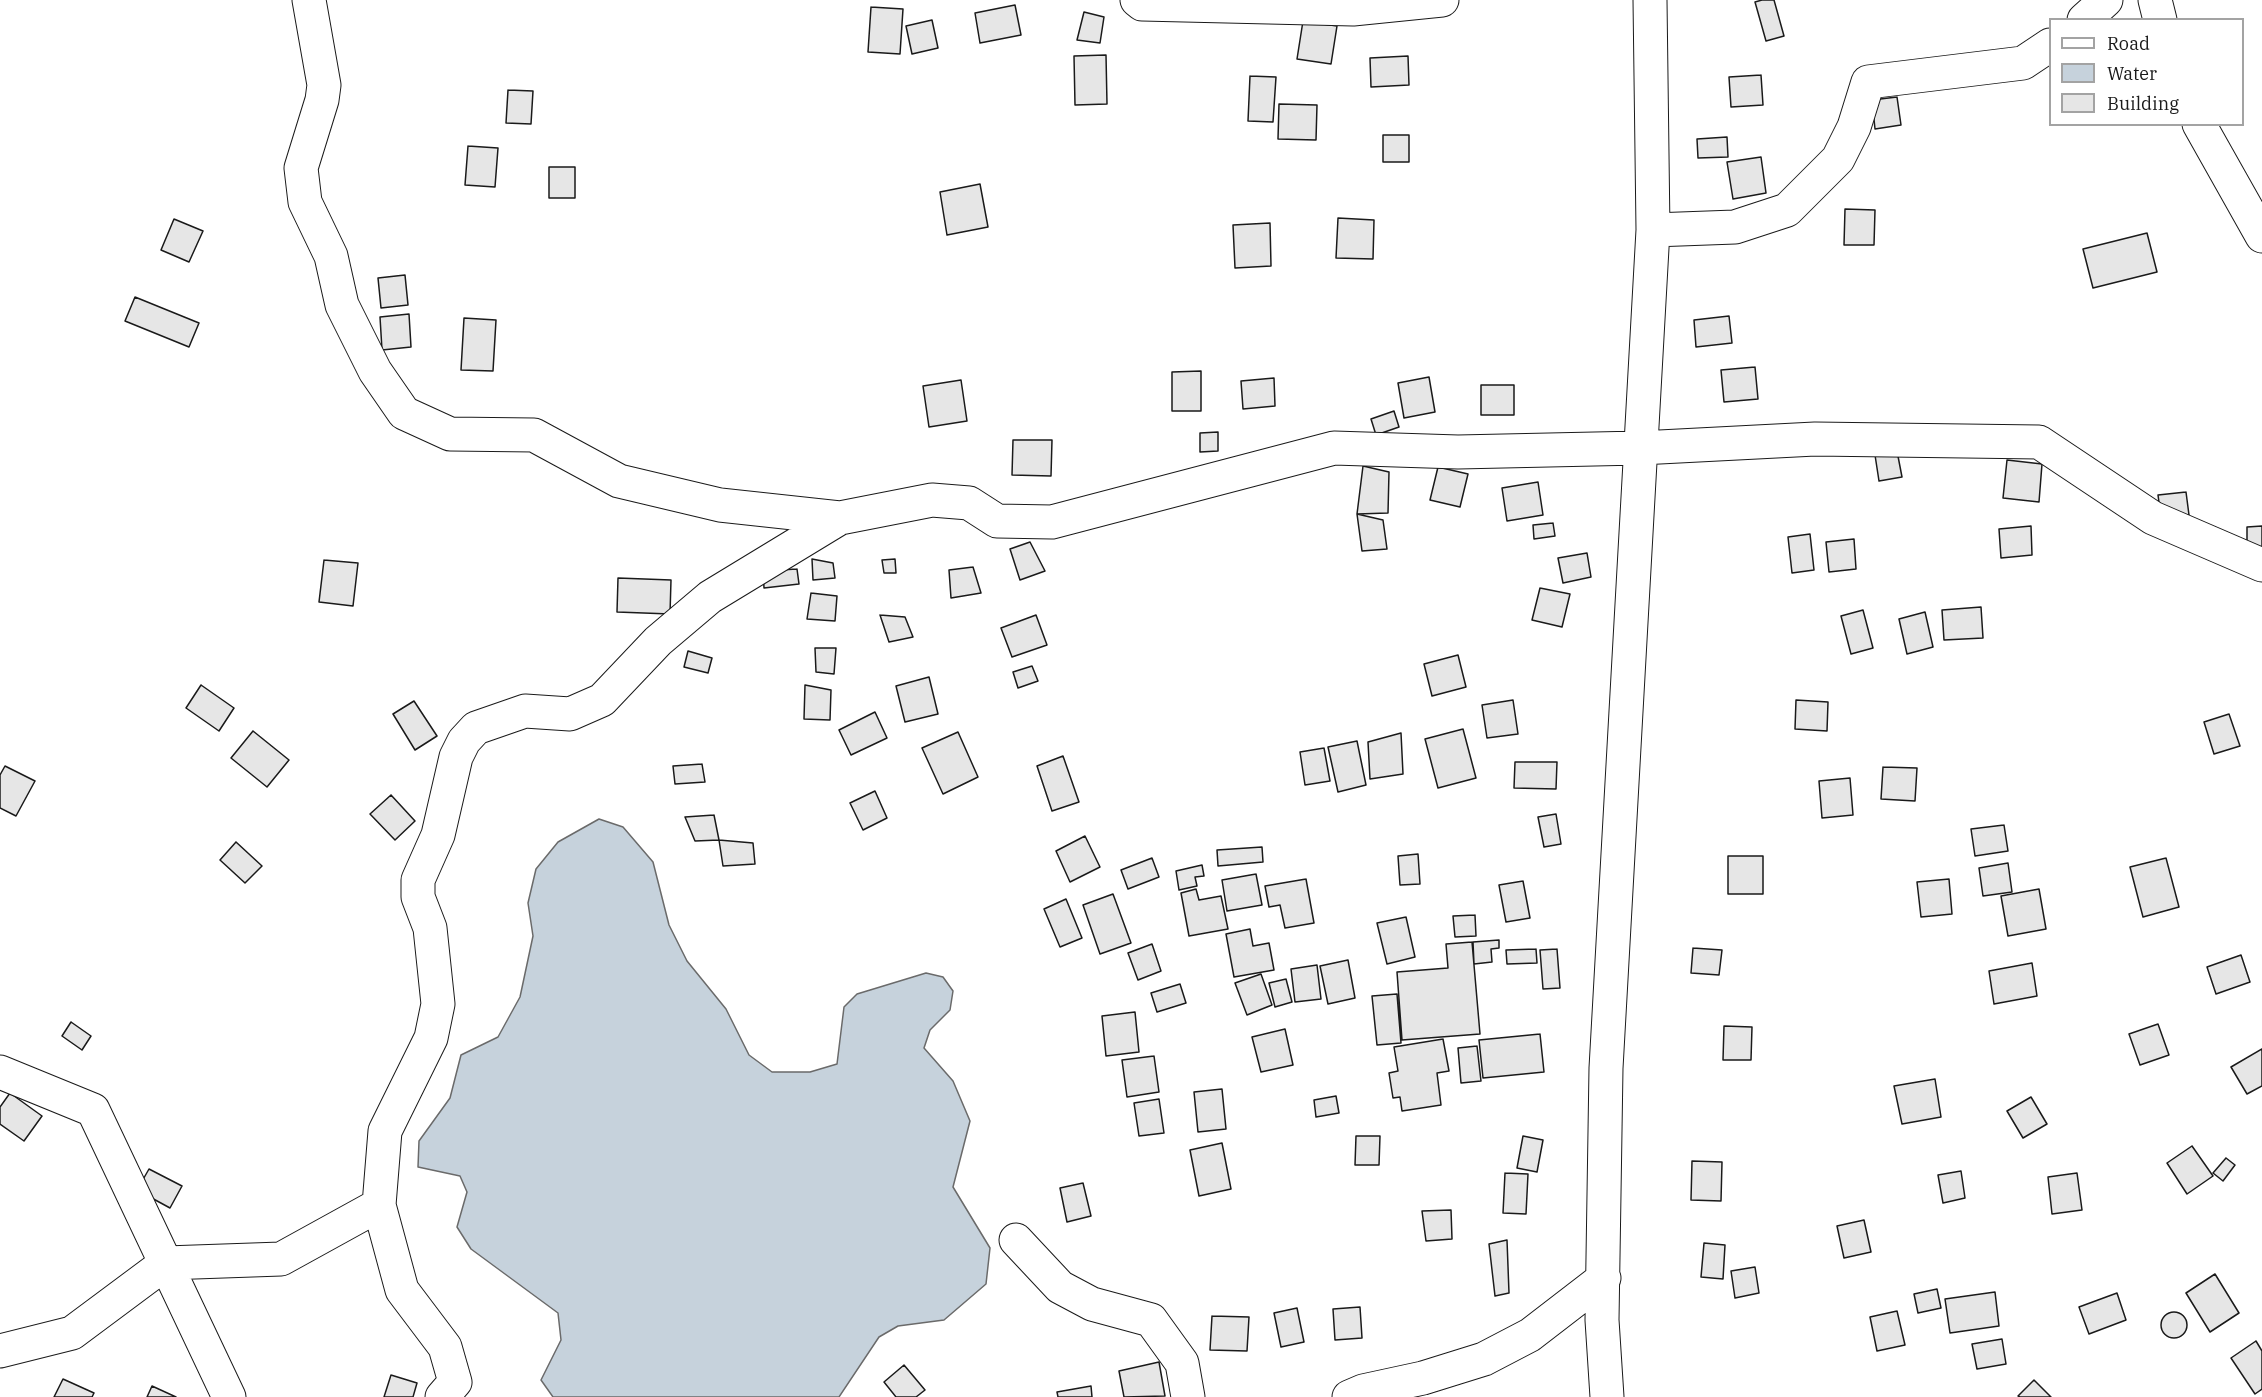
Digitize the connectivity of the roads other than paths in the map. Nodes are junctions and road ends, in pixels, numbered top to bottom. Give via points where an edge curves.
1 (309, 0) edge
2 (1137, 0) edge
3 (1442, 0) edge
4 (1650, 0) edge
5 (2106, 0) edge
6 (2155, 0) edge
7 (2087, 18) edge
8 (2160, 18) edge
9 (2049, 46) edge
10 (2200, 126) edge
11 (1653, 230) junction
12 (2262, 236) edge
13 (1640, 448) junction
14 (840, 518) junction
15 (2262, 565) edge
16 (0, 1072) edge
17 (379, 1205) junction
18 (1016, 1240) dead end
19 (166, 1263) junction
20 (1604, 1278) junction
21 (0, 1351) edge
22 (229, 1397) edge
23 (442, 1397) edge
24 (1188, 1397) edge
25 (1349, 1397) edge
26 (1607, 1397) edge

1 - 14 street via 324,85 302,168 305,202 331,255 342,305 375,371 404,413 450,434 534,435 619,481 720,505
2 - 3 street via 1142,4 1353,9
4 - 11 street
5 - 7 street
6 - 8 street
9 - 11 street via 2022,63 1868,82 1854,127 1838,159 1787,210 1735,227
10 - 12 street
11 - 13 street
13 - 14 street via 1458,452 1334,448 1052,522 997,521 969,503 932,500
13 - 15 street via 1815,439 2039,442 2153,518
13 - 20 street via 1606,1068
14 - 17 street via 710,597 658,640 602,699 570,714 525,711 476,728 464,741 456,757 438,835 418,880 418,897 430,928 438,1004 431,1038 386,1131
16 - 19 street via 93,1110
17 - 19 street via 282,1259
17 - 23 street via 402,1290 444,1347 455,1382
18 - 24 street via 1060,1287 1092,1304 1151,1320 1182,1364
19 - 21 street via 72,1333
19 - 22 street
20 - 25 street via 1530,1335 1484,1359
20 - 26 street via 1602,1320

